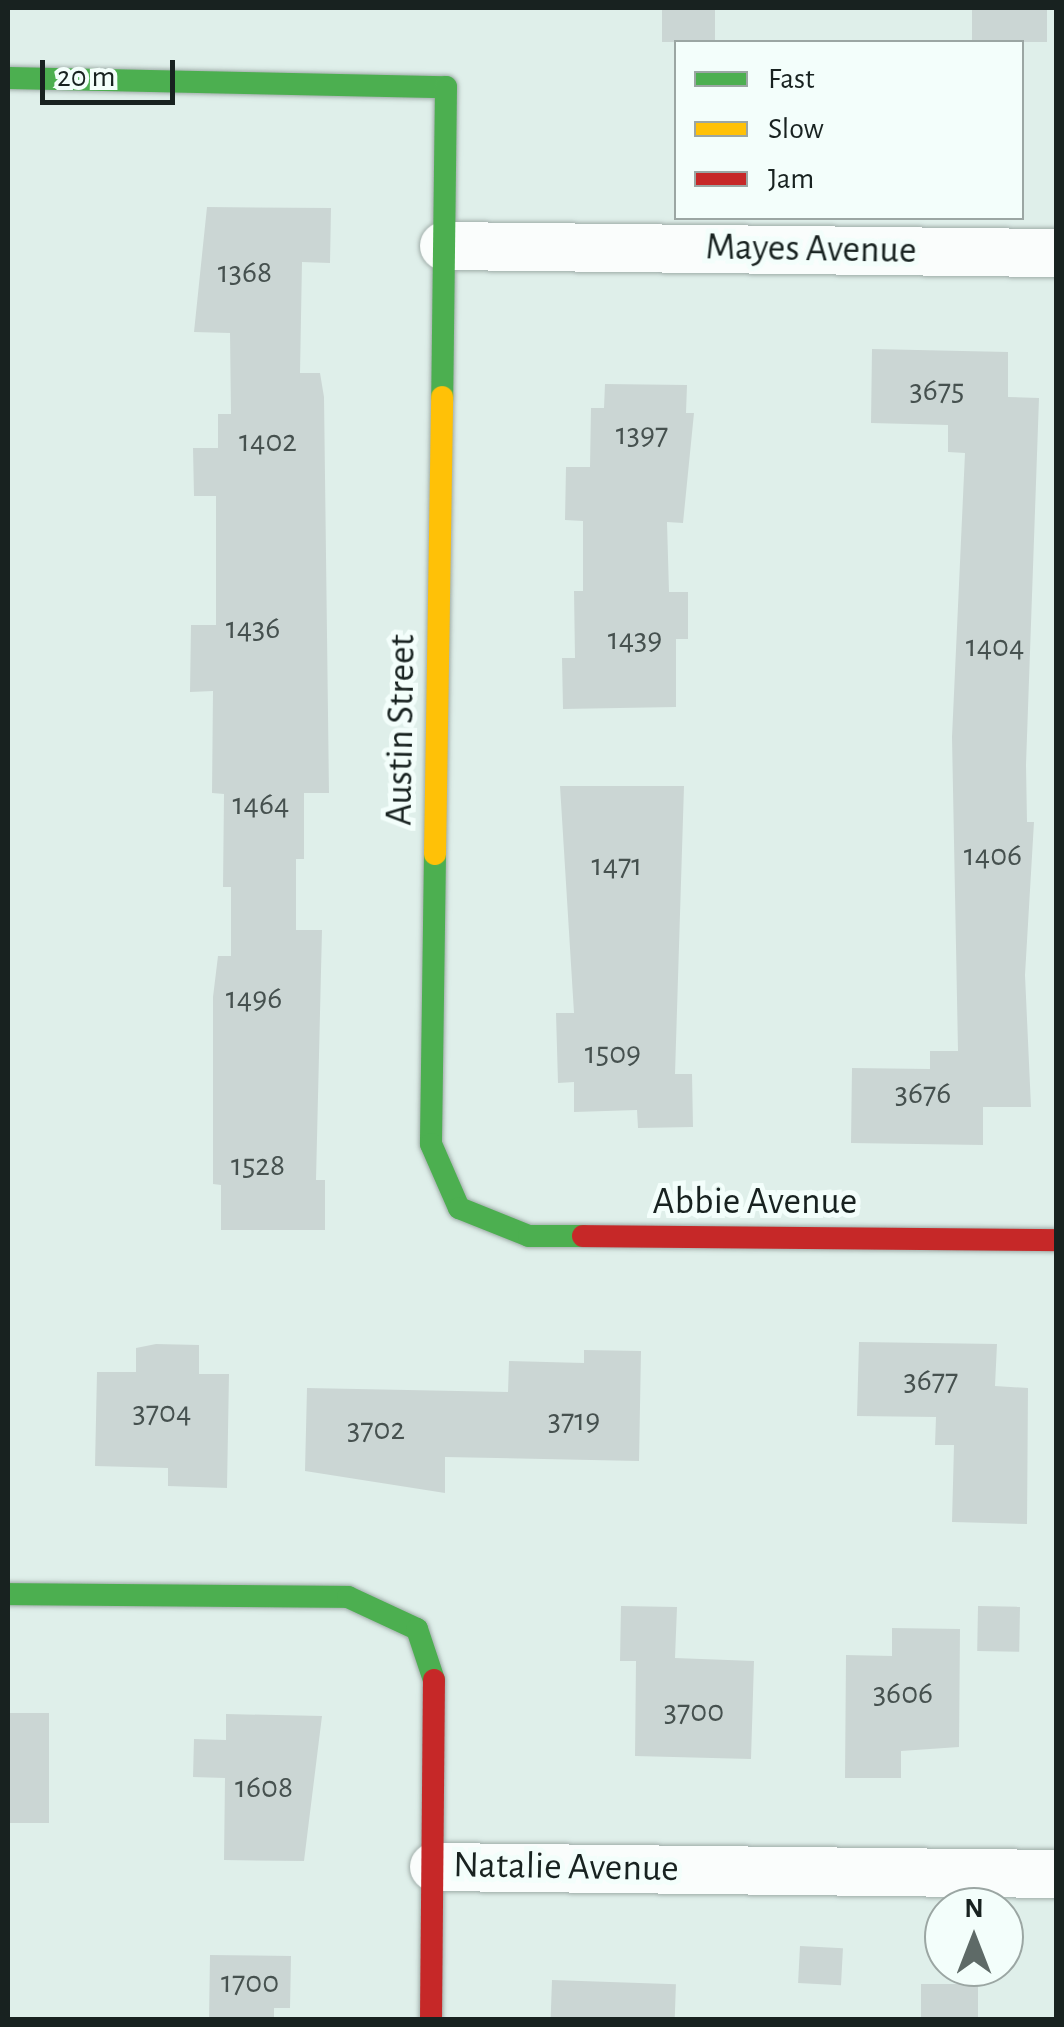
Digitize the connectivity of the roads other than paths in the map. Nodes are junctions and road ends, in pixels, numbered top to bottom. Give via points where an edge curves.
1 (8, 78) edge
2 (444, 246) junction
3 (1056, 253) edge
4 (459, 1208) joint
5 (1056, 1240) edge
6 (8, 1594) edge
7 (434, 1866) junction
8 (1056, 1874) edge
9 (431, 2020) edge

1 - 2 street via 446,87
2 - 3 street, Mayes Avenue
2 - 4 street, Austin Street via 431,1144
4 - 5 street, Abbie Avenue via 529,1236
6 - 7 street, Natalie Avenue via 348,1597 388,1609 417,1629 438,1693
7 - 8 street, Natalie Avenue
7 - 9 street

